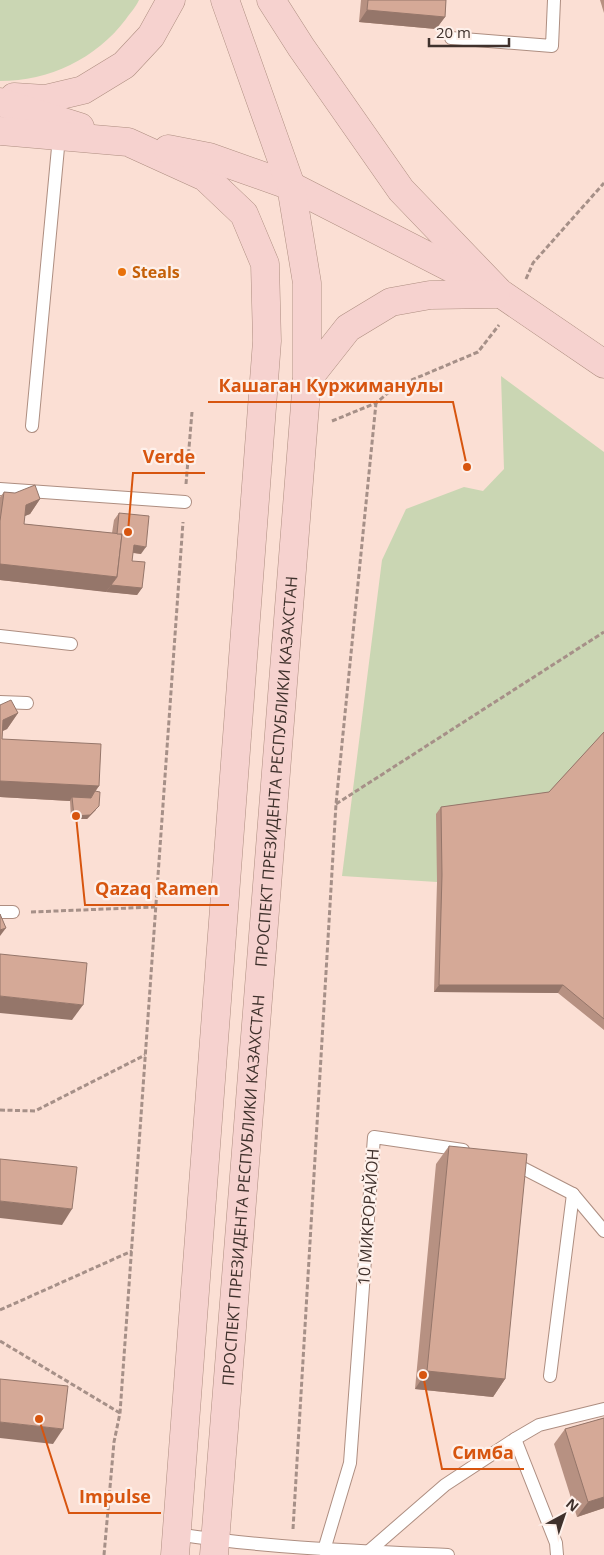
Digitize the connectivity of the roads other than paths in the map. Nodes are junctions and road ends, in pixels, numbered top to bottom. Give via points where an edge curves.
1 (171, 0) edge
2 (225, 0) edge
3 (271, 0) edge
4 (554, 0) edge
5 (451, 38) dead end
6 (0, 95) edge
7 (0, 102) edge
8 (0, 131) edge
9 (59, 137) junction
10 (128, 142) junction
11 (291, 186) junction
12 (500, 294) junction
13 (604, 364) edge
14 (307, 380) junction
15 (32, 426) dead end
16 (0, 489) edge
17 (184, 502) road end
18 (0, 636) edge
19 (71, 644) dead end
20 (0, 702) edge
21 (27, 703) dead end
22 (478, 1152) edge
23 (497, 1154) edge
24 (573, 1194) junction
25 (604, 1231) edge
26 (550, 1376) dead end
27 (604, 1408) edge
28 (516, 1439) junction
29 (176, 1544) edge
30 (215, 1547) edge
31 (324, 1550) junction
32 (369, 1551) junction
33 (448, 1555) edge
34 (557, 1555) edge

1 - 6 main road via 151,36 124,65 83,90 44,99
2 - 11 main road, ПРОСПЕКТ ПРЕЗИДЕНТА РЕСПУБЛИКИ КАЗАХСТАН
3 - 12 main road via 401,190
4 - 5 lane via 552,46
7 - 10 main road
8 - 9 main road
9 - 10 main road
9 - 15 lane
10 - 11 main road via 209,157
10 - 29 main road via 205,177 244,214 265,264 268,341
11 - 12 main road
11 - 14 main road, ПРОСПЕКТ ПРЕЗИДЕНТА РЕСПУБЛИКИ КАЗАХСТАН via 307,283
12 - 13 main road
12 - 14 main road via 430,294 392,302 348,328
14 - 30 main road, ПРОСПЕКТ ПРЕЗИДЕНТА РЕСПУБЛИКИ КАЗАХСТАН
16 - 17 lane
18 - 19 lane
20 - 21 lane
22 - 31 lane, 10 МИКРОРАЙОН via 374,1137 350,1463
23 - 24 lane
24 - 25 lane
24 - 26 lane
27 - 28 lane via 539,1425
28 - 32 lane via 445,1484
28 - 34 lane via 556,1543
29 - 30 lane
30 - 31 lane
31 - 32 lane
32 - 33 lane

